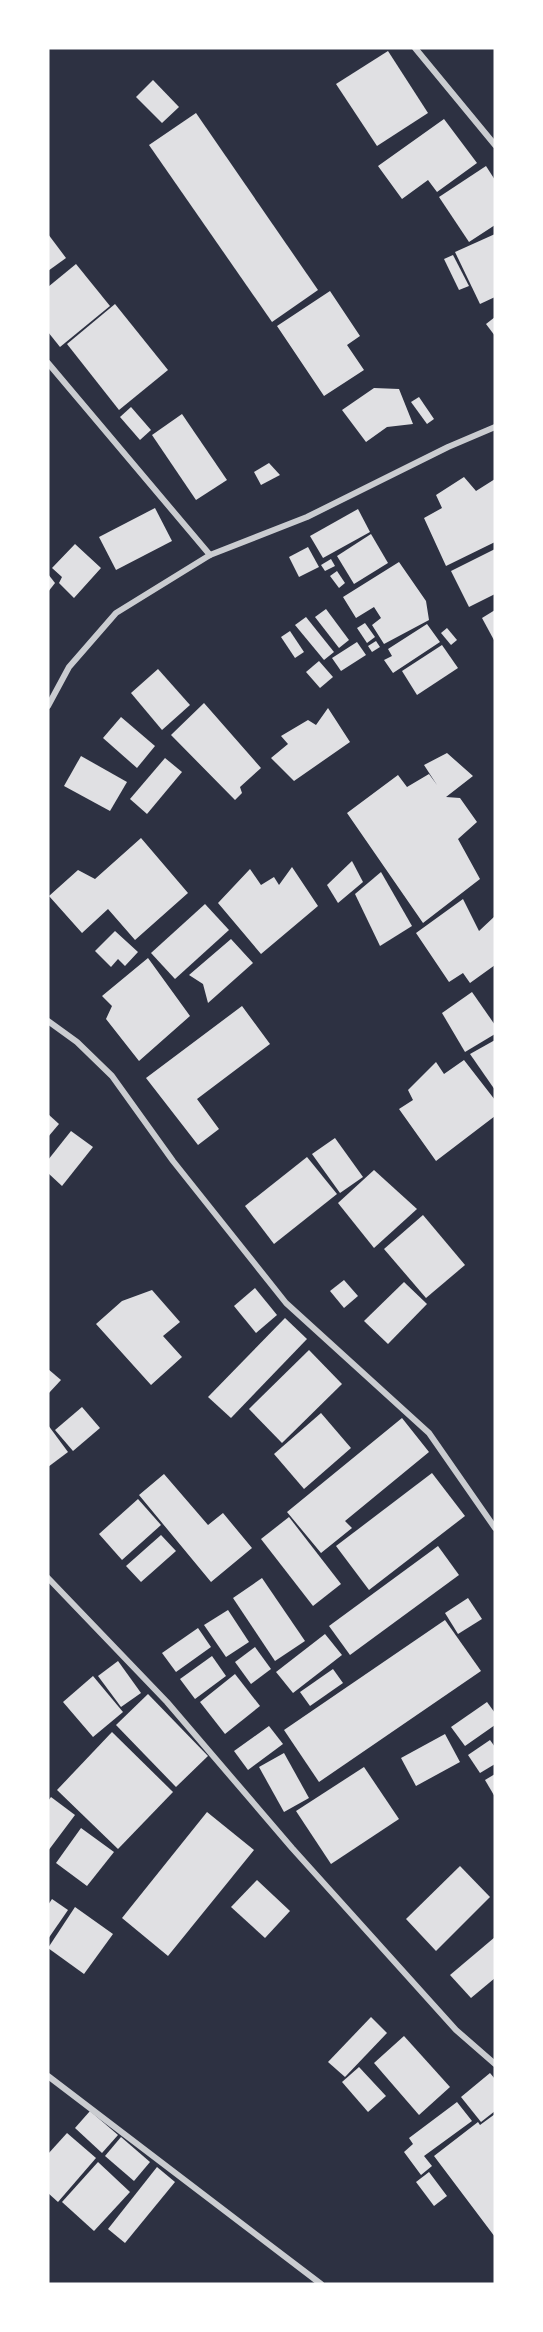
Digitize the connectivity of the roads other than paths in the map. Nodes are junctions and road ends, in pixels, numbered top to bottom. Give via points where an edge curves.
1 (415, 48) edge
2 (495, 145) edge
3 (48, 363) edge
4 (495, 427) edge
5 (210, 555) junction
6 (48, 706) edge
7 (48, 1021) edge
8 (495, 1528) edge
9 (48, 1578) edge
10 (495, 2064) edge
11 (48, 2076) edge
12 (321, 2284) edge

1 - 2 street
3 - 5 street
4 - 5 street via 307,517
5 - 6 street via 116,613 69,667
7 - 8 street via 112,1076 173,1161 286,1303 429,1433
9 - 10 street via 167,1701 292,1848 456,2030
11 - 12 street

